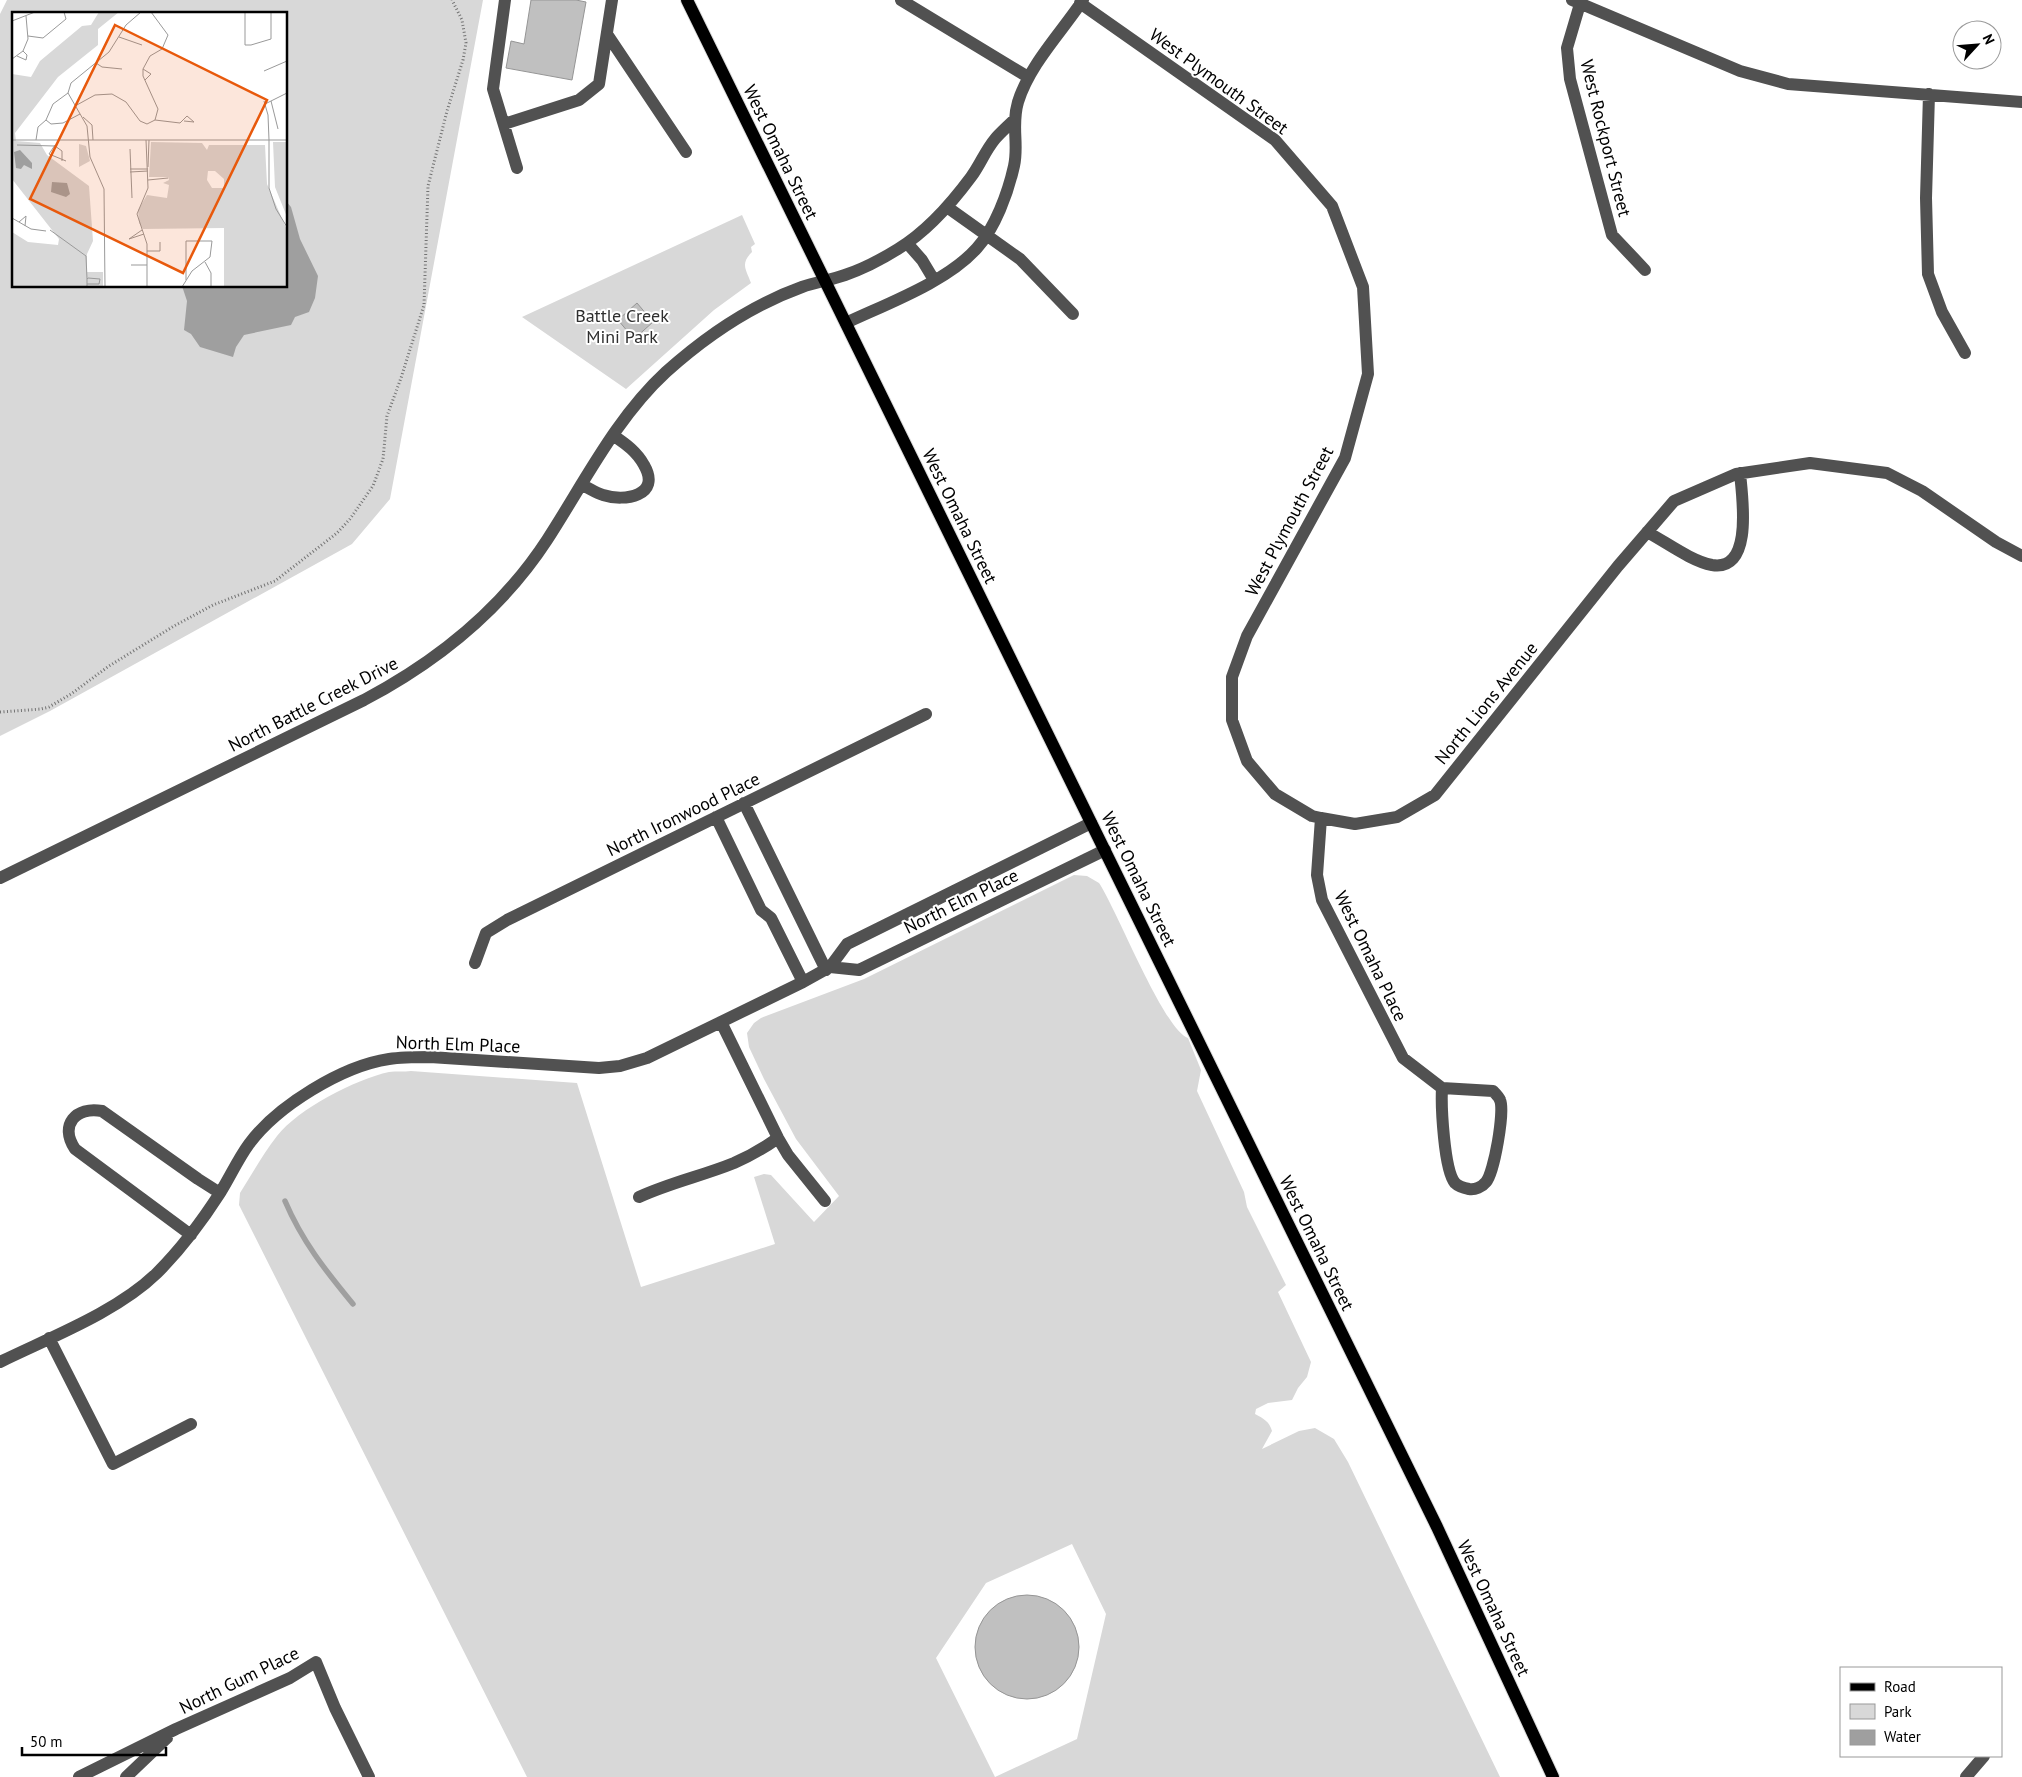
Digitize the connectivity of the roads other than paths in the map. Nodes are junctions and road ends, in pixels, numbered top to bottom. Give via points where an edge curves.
1 (505, 0) edge
2 (612, 0) edge
3 (687, 0) edge
4 (901, 0) edge
5 (1081, 2) edge
6 (1576, 2) edge
7 (607, 34) junction
8 (1028, 77) junction
9 (1929, 94) junction
10 (2022, 102) edge
11 (1014, 120) junction
12 (504, 124) junction
13 (686, 152) dead end
14 (518, 168) dead end
15 (947, 207) junction
16 (986, 236) junction
17 (907, 243) junction
18 (1645, 270) dead end
19 (934, 280) junction
20 (825, 281) junction
21 (1073, 314) dead end
22 (846, 324) junction
23 (1965, 352) dead end
24 (614, 436) junction
25 (1740, 473) junction
26 (582, 485) junction
27 (1647, 532) junction
28 (2022, 556) edge
29 (926, 714) dead end
30 (744, 803) junction
31 (716, 817) junction
32 (1316, 817) junction
33 (1091, 823) junction
34 (1105, 850) junction
35 (0, 878) edge
36 (475, 963) dead end
37 (828, 969) junction
38 (803, 982) junction
39 (720, 1022) junction
40 (1442, 1088) junction
41 (778, 1138) junction
42 (220, 1193) junction
43 (639, 1197) dead end
44 (825, 1201) dead end
45 (191, 1235) junction
46 (49, 1338) junction
47 (0, 1362) edge
48 (191, 1424) dead end
49 (176, 1729) junction
50 (1983, 1757) edge
51 (79, 1777) edge
52 (126, 1777) edge
53 (369, 1777) edge
54 (1553, 1777) edge
55 (1967, 1777) edge

1 - 12 street via 493,88
2 - 7 street
3 - 20 main road, West Omaha Street
4 - 8 street
5 - 8 street
5 - 32 street, West Plymouth Street via 1276,140 1332,206 1363,288 1368,374 1345,458 1247,636 1232,676 1232,720 1247,761 1275,794
6 - 9 street via 1740,71 1788,84
6 - 18 street, West Rockport Street via 1567,48 1570,79 1612,234
7 - 12 street via 599,84 579,100
7 - 13 street
8 - 11 street
9 - 10 street
9 - 23 street via 1928,274 1942,312
11 - 15 street, North Battle Creek Drive via 994,140
11 - 16 street via 1014,166 997,217
12 - 14 street
15 - 16 street
15 - 17 street, North Battle Creek Drive
16 - 19 street via 962,262
16 - 21 street via 1027,265
17 - 19 street
17 - 20 street, North Battle Creek Drive via 847,274
19 - 22 street
20 - 22 main road, West Omaha Street
20 - 24 street, North Battle Creek Drive via 802,287 741,316 699,344 649,387
22 - 33 main road, West Omaha Street
24 - 26 street, North Battle Creek Drive
24 - 26 street via 630,448 645,466 646,488 637,496 616,498
25 - 27 street, North Lions Avenue via 1674,501
25 - 27 street via 1744,518 1737,552 1731,561 1713,565 1699,561
25 - 28 street, North Lions Avenue via 1810,463 1888,473 1922,491
26 - 35 street, North Battle Creek Drive via 530,564 500,598 459,638 414,672 364,700
27 - 32 street, North Lions Avenue via 1435,795 1397,816 1355,824
29 - 30 street, North Ironwood Place
30 - 31 street, North Ironwood Place
30 - 37 street
31 - 36 street, North Ironwood Place via 507,920 486,934
31 - 38 street via 761,910 772,918
32 - 40 street, West Omaha Place via 1317,875 1322,900 1403,1058
33 - 34 main road, West Omaha Street
33 - 37 street, North Elm Place via 847,944
34 - 37 street, North Elm Place via 860,970
34 - 54 main road, West Omaha Street via 1432,1518
37 - 38 street, North Elm Place
38 - 39 street, North Elm Place
39 - 41 street
39 - 42 street, North Elm Place via 647,1058 620,1066 574,1067 430,1057 404,1057 367,1064 298,1098 281,1111 250,1143
40 - 40 street via 1493,1091 1500,1100 1494,1168 1487,1181 1472,1190 1455,1182 1449,1166 1440,1108
41 - 43 street via 733,1164
41 - 44 street
42 - 45 street, North Elm Place
42 - 45 street via 102,1111 85,1110 73,1118 68,1136 75,1149
45 - 46 street, North Elm Place via 173,1257 136,1290 115,1305
46 - 47 street, North Elm Place
46 - 48 street via 113,1464
49 - 51 street, North Gum Place
49 - 52 street, North Gum Place
49 - 53 street, North Gum Place via 281,1682 316,1662
50 - 55 street

